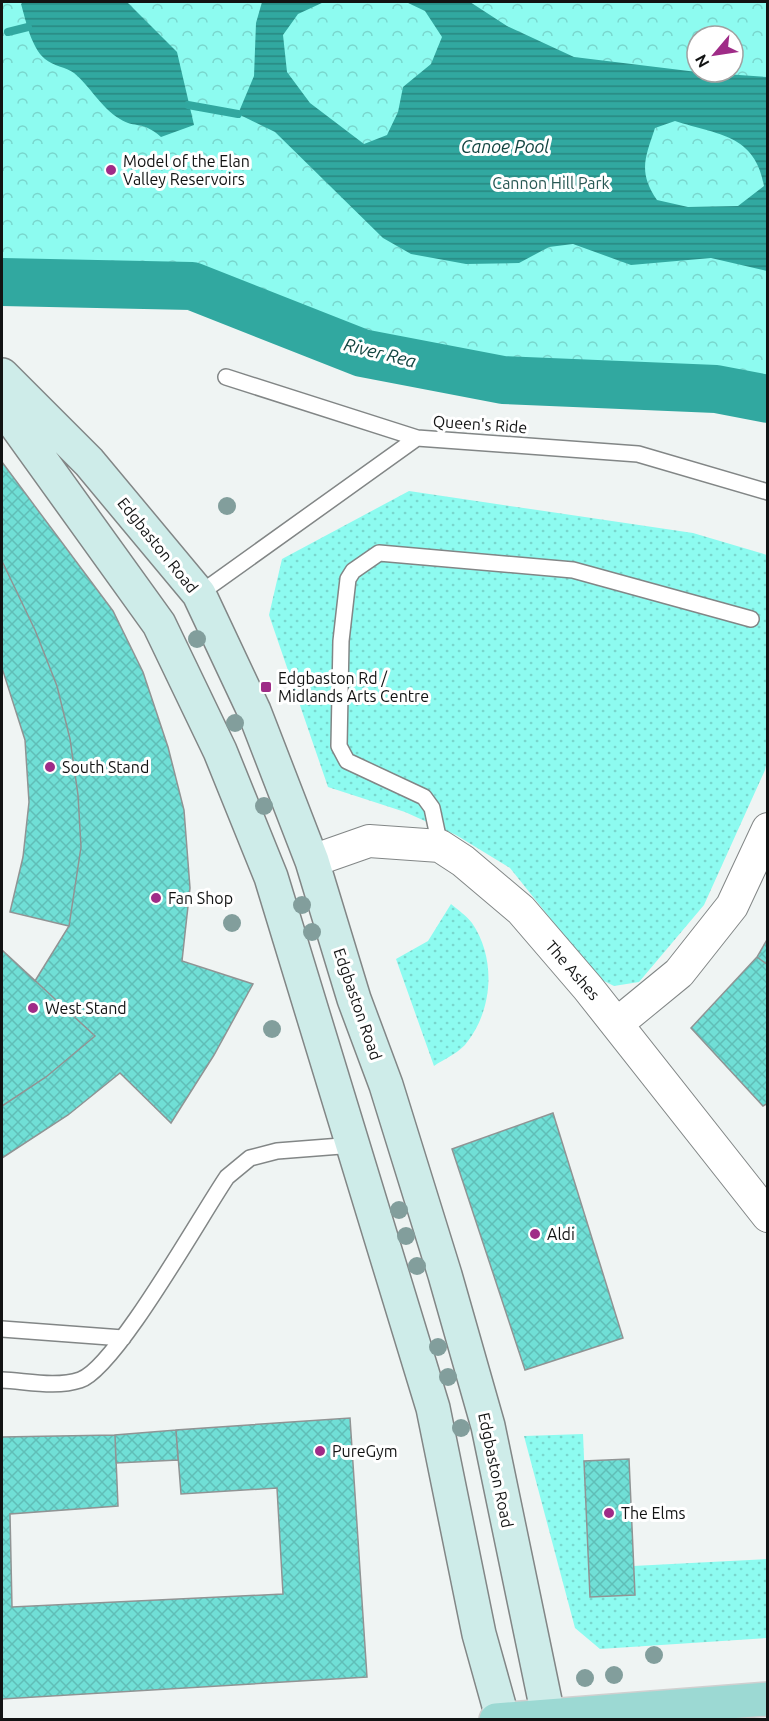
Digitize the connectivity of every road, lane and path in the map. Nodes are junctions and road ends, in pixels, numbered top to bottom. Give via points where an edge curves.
1 (2, 375) edge
2 (226, 377) dead end
3 (2, 400) edge
4 (417, 438) junction
5 (768, 492) edge
6 (199, 594) junction
7 (751, 619) dead end
8 (159, 624) junction
9 (768, 829) edge
10 (440, 846) junction
11 (312, 861) junction
12 (271, 877) junction
13 (618, 1023) junction
14 (399, 1128) junction
15 (354, 1145) junction
16 (768, 1216) edge
17 (2, 1329) edge
18 (123, 1338) junction
19 (2, 1380) edge
20 (768, 1699) edge
21 (549, 1717) edge
22 (496, 1719) edge
23 (503, 1719) edge

1 - 6 main road, Edgbaston Road via 89,462
2 - 4 lane
3 - 8 main road via 13,421
4 - 5 lane, Queen's Ride via 638,454
4 - 6 lane, Queen's Ride
6 - 8 main road
6 - 11 main road, Edgbaston Road via 254,711
7 - 10 lane via 573,570 379,553 365,562 348,579 341,641 339,746 347,761 424,797 432,808
8 - 12 main road via 220,751
9 - 13 street via 732,906 679,973
10 - 11 street, The Ashes via 369,841
10 - 13 street, The Ashes via 464,861 521,910
11 - 12 main road
11 - 14 main road, Edgbaston Road
12 - 15 main road
13 - 16 street, The Ashes
14 - 15 main road
14 - 21 main road, Edgbaston Road via 488,1426
15 - 18 lane via 277,1151 250,1158 227,1177
15 - 23 main road via 433,1408 479,1634
17 - 18 lane
18 - 19 lane via 100,1366 81,1380
20 - 21 main road
21 - 23 main road
22 - 23 main road

